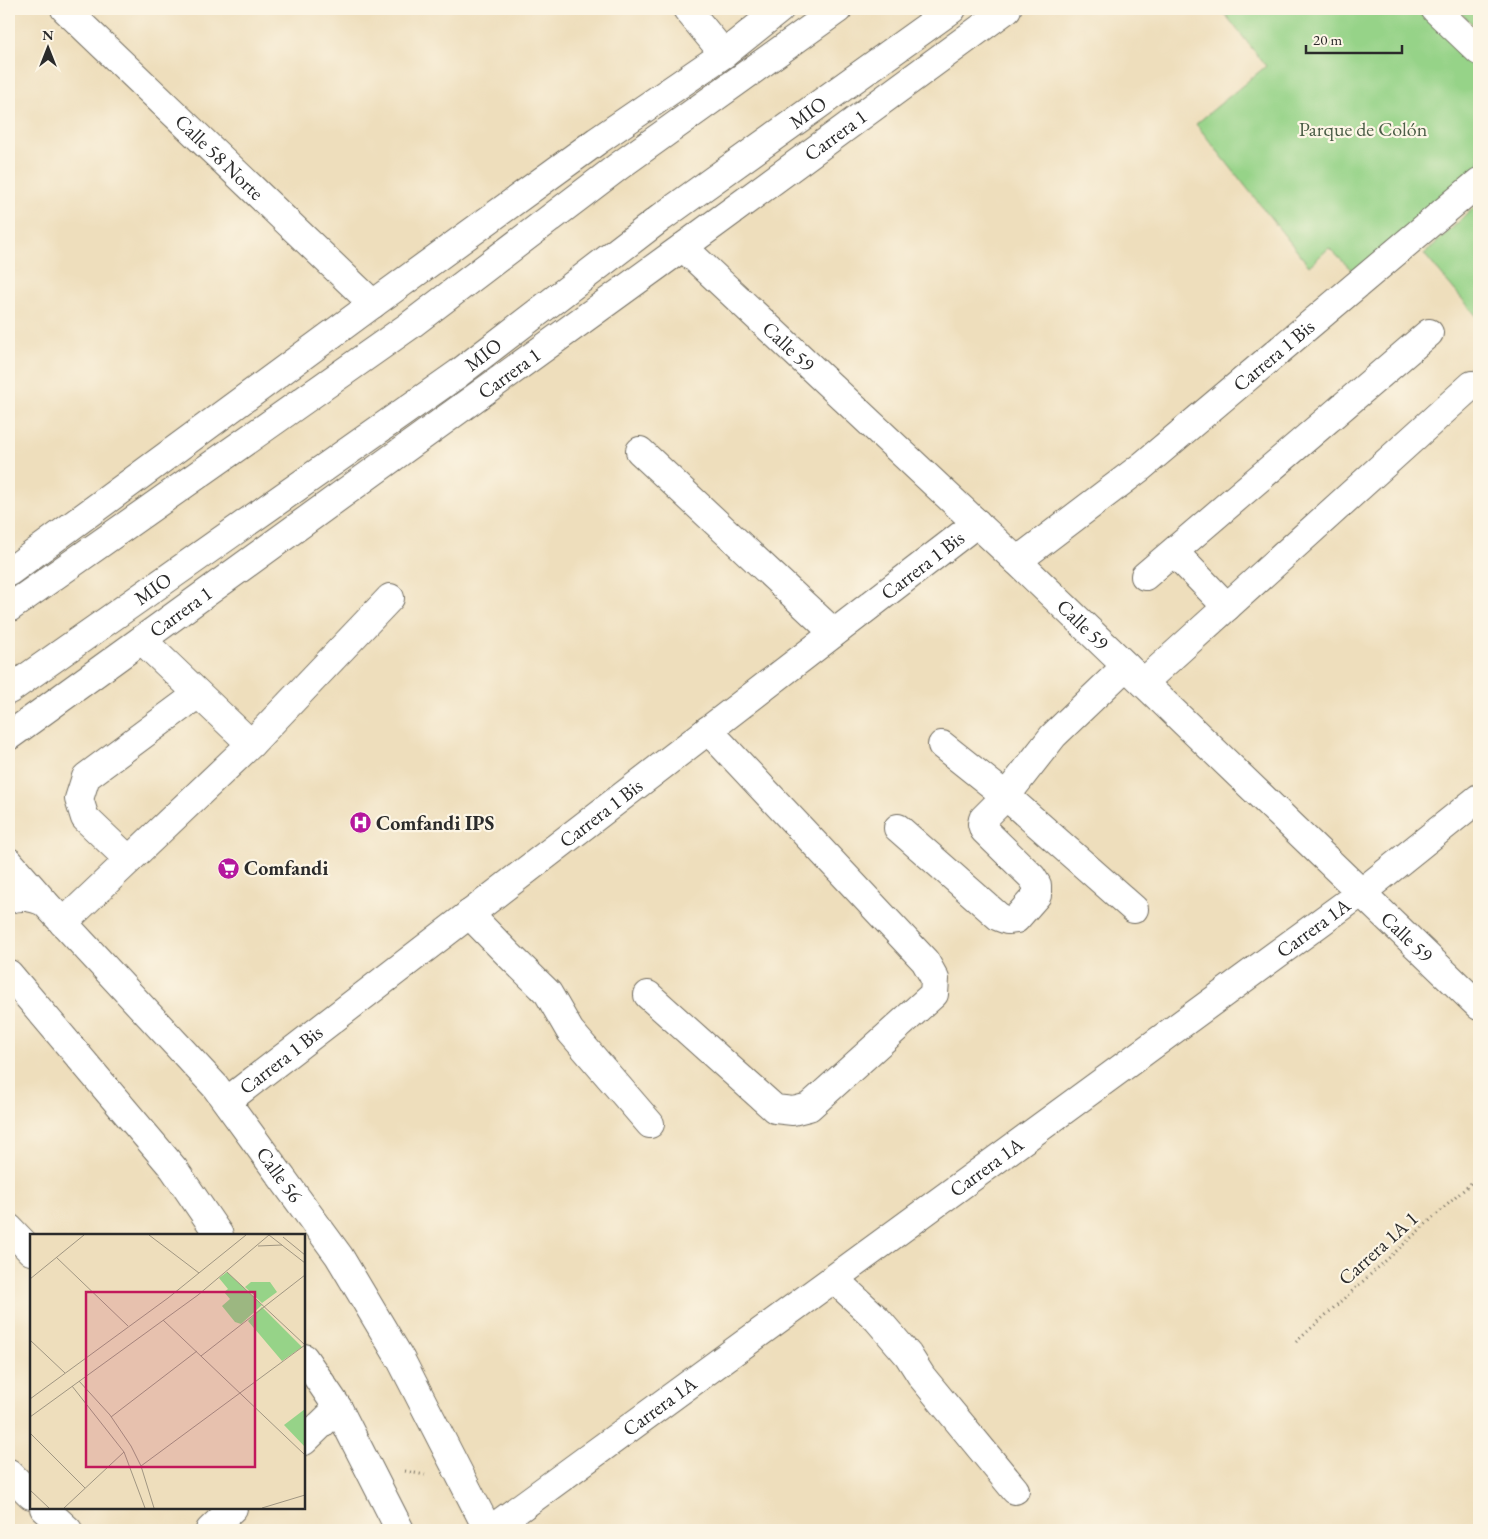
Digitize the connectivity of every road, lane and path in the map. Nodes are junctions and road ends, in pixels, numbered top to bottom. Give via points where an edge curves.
1 (65, 9) edge
2 (687, 9) edge
3 (780, 9) edge
4 (838, 9) edge
5 (952, 9) edge
6 (1007, 9) edge
7 (1435, 9) edge
8 (1479, 50) edge
9 (724, 54) junction
10 (1479, 182) edge
11 (683, 247) junction
12 (373, 304) junction
13 (1429, 333) dead end
14 (1472, 385) dead end
15 (640, 451) dead end
16 (976, 523) junction
17 (1174, 552) junction
18 (1017, 562) junction
19 (9, 572) edge
20 (1145, 576) dead end
21 (390, 598) dead end
22 (1227, 607) junction
23 (9, 608) edge
24 (834, 633) junction
25 (142, 640) junction
26 (1135, 674) junction
27 (9, 690) edge
28 (198, 694) junction
29 (708, 730) junction
30 (9, 736) edge
31 (251, 744) junction
32 (942, 745) dead end
33 (1006, 796) junction
34 (1479, 798) edge
35 (898, 828) dead end
36 (129, 860) junction
37 (9, 862) edge
38 (1362, 892) junction
39 (9, 899) edge
40 (44, 902) junction
41 (1134, 909) dead end
42 (470, 914) junction
43 (63, 923) junction
44 (9, 974) edge
45 (648, 995) dead end
46 (1479, 1006) edge
47 (227, 1101) junction
48 (650, 1124) dead end
49 (1479, 1176) edge
50 (9, 1228) edge
51 (218, 1234) edge
52 (30, 1250) edge
53 (834, 1279) junction
54 (1296, 1342) dead end
55 (305, 1359) edge
56 (338, 1408) junction
57 (305, 1440) edge
58 (367, 1464) junction
59 (9, 1474) edge
60 (463, 1481) junction
61 (1015, 1490) dead end
62 (30, 1494) edge
63 (45, 1509) edge
64 (232, 1509) edge
65 (68, 1530) edge
66 (210, 1530) edge
67 (400, 1530) edge
68 (489, 1530) edge

1 - 12 street, Calle 58 Norte
2 - 9 street
3 - 9 street
4 - 23 street via 619,166 409,326
5 - 27 street, MIO via 662,217 459,373
6 - 11 street, Carrera 1
7 - 8 street
9 - 12 street via 597,141
10 - 18 street, Carrera 1 Bis via 1141,467
11 - 16 street, Calle 59
11 - 25 street, Carrera 1
12 - 19 street
13 - 17 street
14 - 22 street
15 - 24 street
16 - 18 street, Calle 59
16 - 24 street, Carrera 1 Bis
17 - 20 street
17 - 22 street
18 - 26 street, Calle 59
21 - 31 street
22 - 26 street
24 - 29 street, Carrera 1 Bis
25 - 28 street
25 - 30 street, Carrera 1
26 - 33 street via 1053,736
26 - 38 street, Calle 59
28 - 31 street
28 - 36 street via 86,778 79,799 85,818
29 - 42 street, Carrera 1 Bis
29 - 45 street via 926,961 935,979 934,994 809,1107 793,1111 774,1109
31 - 36 street
32 - 33 street
33 - 35 street via 982,824 984,830 1037,885 1037,894 1016,918 998,918
33 - 41 street
34 - 38 street, Carrera 1A
36 - 43 street
37 - 40 street, Calle 56
38 - 46 street, Calle 59
38 - 53 street, Carrera 1A
39 - 40 street via 19,896
40 - 43 street, Calle 56
42 - 47 street, Carrera 1 Bis
42 - 48 street via 548,993 570,1031
43 - 47 street, Calle 56
44 - 51 street via 174,1169
47 - 60 street, Calle 56 via 339,1256 401,1360
49 - 54 path, Carrera 1A 1
50 - 52 street
53 - 61 street via 877,1319 908,1355 922,1377
53 - 68 street, Carrera 1A
55 - 56 street
56 - 57 street
56 - 58 street
58 - 60 path
58 - 67 street
59 - 62 street
60 - 68 street, Calle 56
63 - 65 street
64 - 66 street

